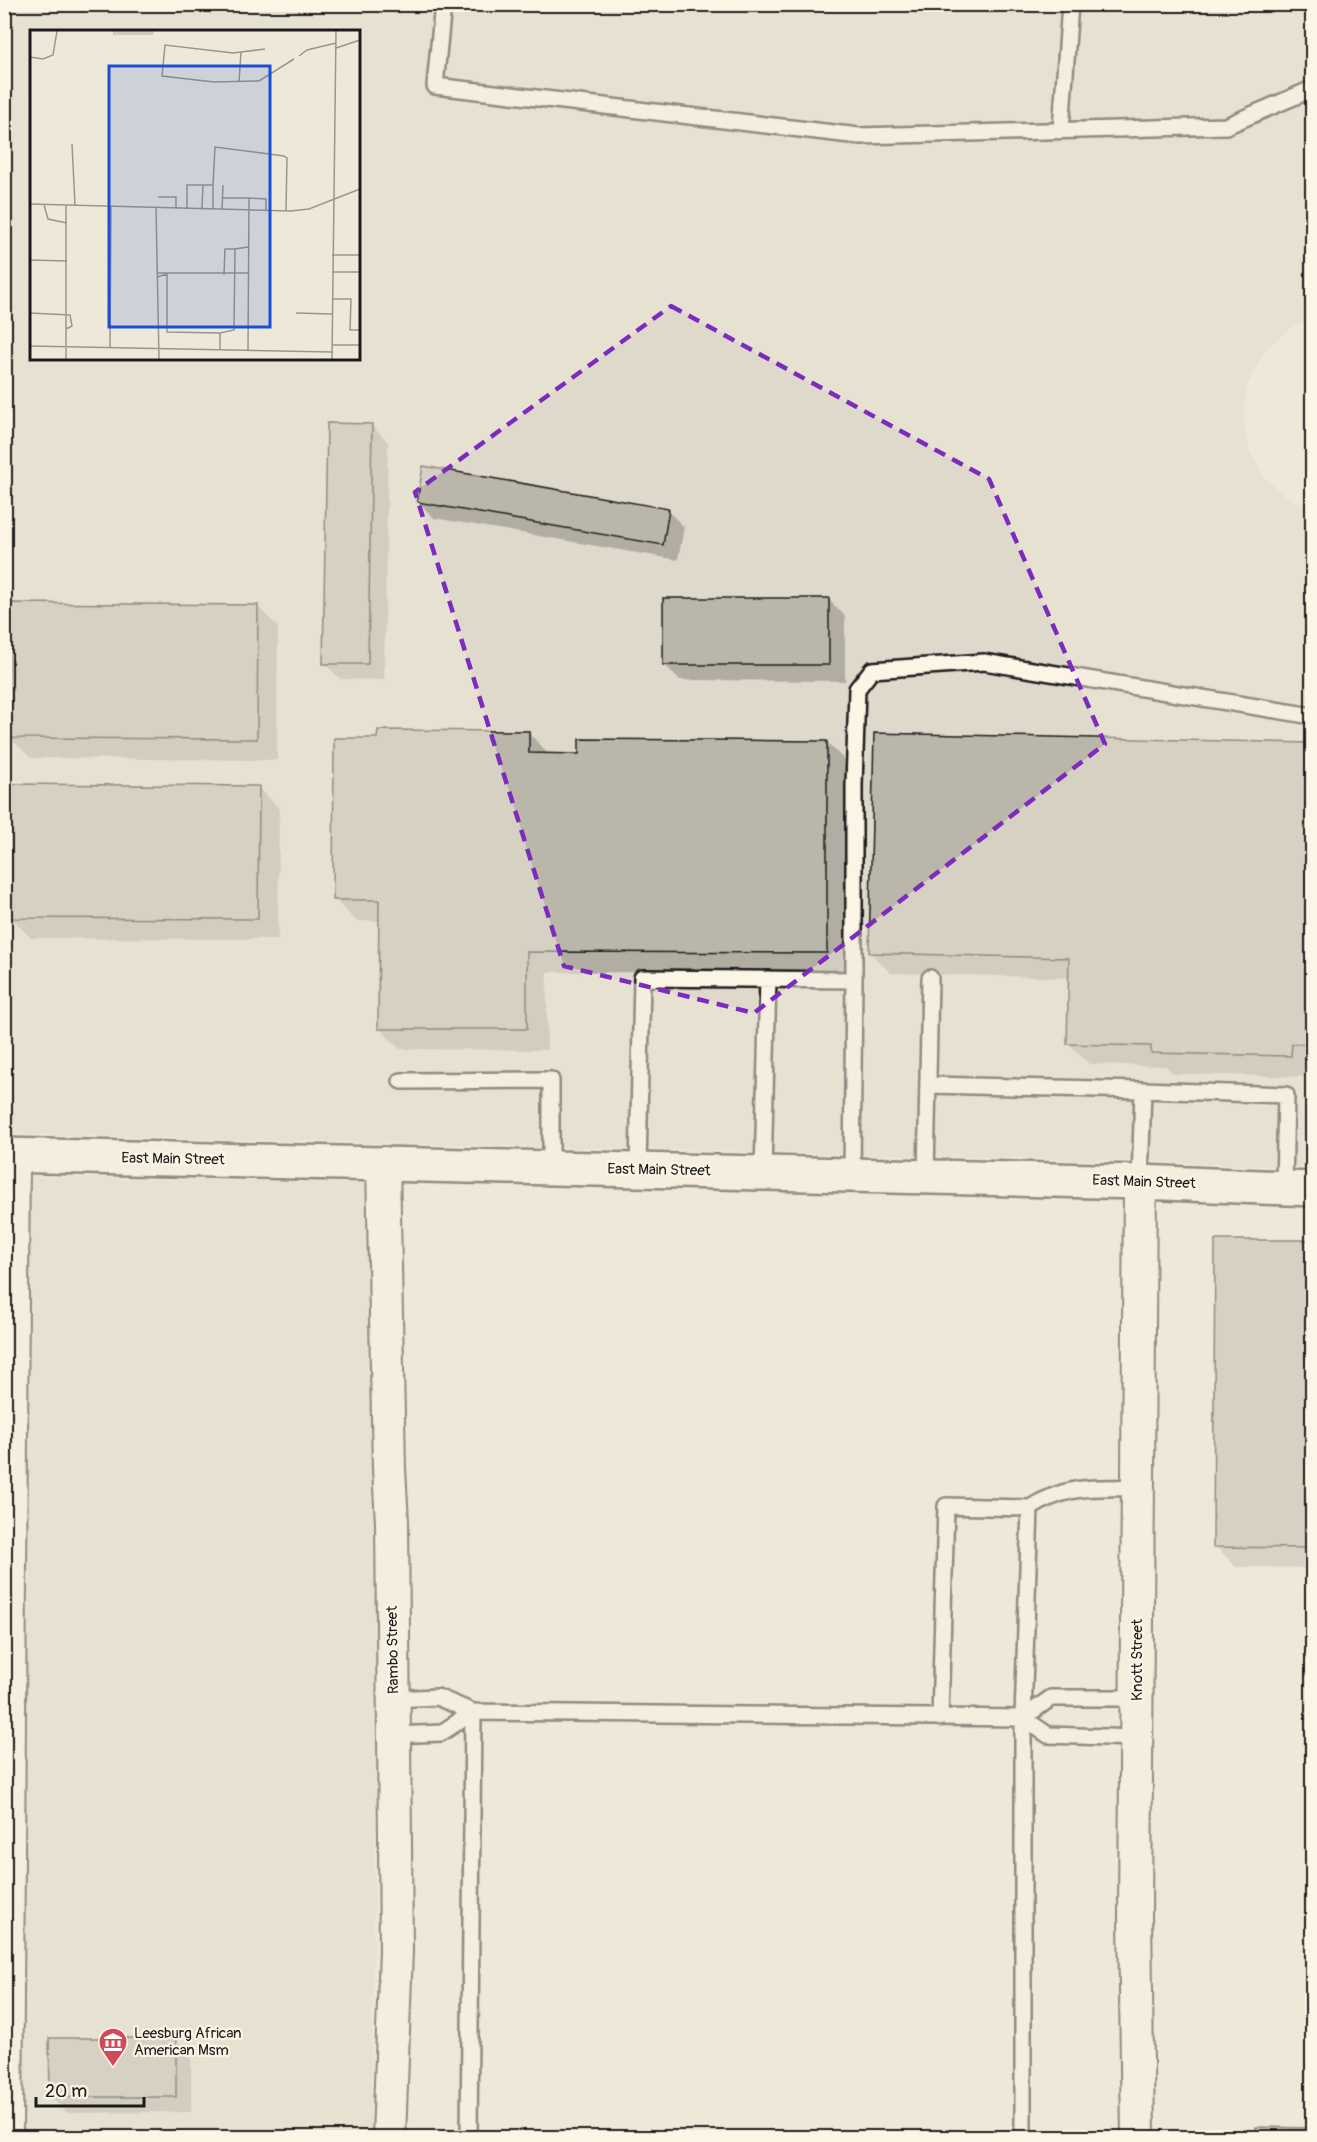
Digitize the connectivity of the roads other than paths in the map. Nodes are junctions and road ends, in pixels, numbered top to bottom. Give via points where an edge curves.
1 (443, 4) edge
2 (1070, 4) edge
3 (1312, 89) edge
4 (1062, 130) junction
5 (1312, 716) edge
6 (930, 978) dead end
7 (768, 979) junction
8 (854, 980) junction
9 (401, 1081) dead end
10 (928, 1085) junction
11 (1143, 1090) junction
12 (9, 1155) edge
13 (383, 1163) junction
14 (551, 1168) junction
15 (638, 1169) junction
16 (763, 1172) junction
17 (852, 1175) junction
18 (926, 1177) junction
19 (1140, 1182) junction
20 (1298, 1188) edge
21 (1138, 1488) junction
22 (1030, 1508) junction
23 (1137, 1698) junction
24 (393, 1699) junction
25 (473, 1712) junction
26 (940, 1718) junction
27 (1023, 1718) junction
28 (394, 1735) junction
29 (1136, 1738) junction
30 (6, 1976) edge
31 (6, 2138) edge
32 (389, 2138) edge
33 (469, 2138) edge
34 (1023, 2138) edge
35 (1138, 2138) edge

1 - 4 lane via 435,86 860,136
2 - 4 lane
3 - 4 lane via 1226,126
5 - 8 lane via 984,662 872,670 857,689
6 - 10 lane
7 - 8 lane
7 - 15 lane via 642,978
7 - 16 lane
8 - 17 lane
9 - 14 lane via 550,1080
10 - 11 lane
10 - 18 lane
11 - 19 lane
11 - 20 lane via 1286,1095
12 - 13 main road, East Main Street
12 - 30 street
13 - 14 main road, East Main Street
13 - 24 street, Rambo Street
14 - 15 main road, East Main Street
15 - 16 main road, East Main Street
16 - 17 main road, East Main Street
17 - 18 main road, East Main Street
18 - 19 main road, East Main Street
19 - 20 main road, East Main Street
19 - 21 street, Knott Street
21 - 22 lane via 1080,1488 1048,1497
21 - 23 street, Knott Street
22 - 26 lane via 946,1506
22 - 27 lane
23 - 27 lane via 1051,1698
23 - 29 street, Knott Street
24 - 25 lane via 437,1697
24 - 28 street, Rambo Street
25 - 26 lane
25 - 28 lane via 441,1733
25 - 33 lane
26 - 27 lane
27 - 29 lane via 1048,1735
27 - 34 lane
28 - 32 street, Rambo Street via 396,1950
29 - 35 street, Knott Street
30 - 31 street

